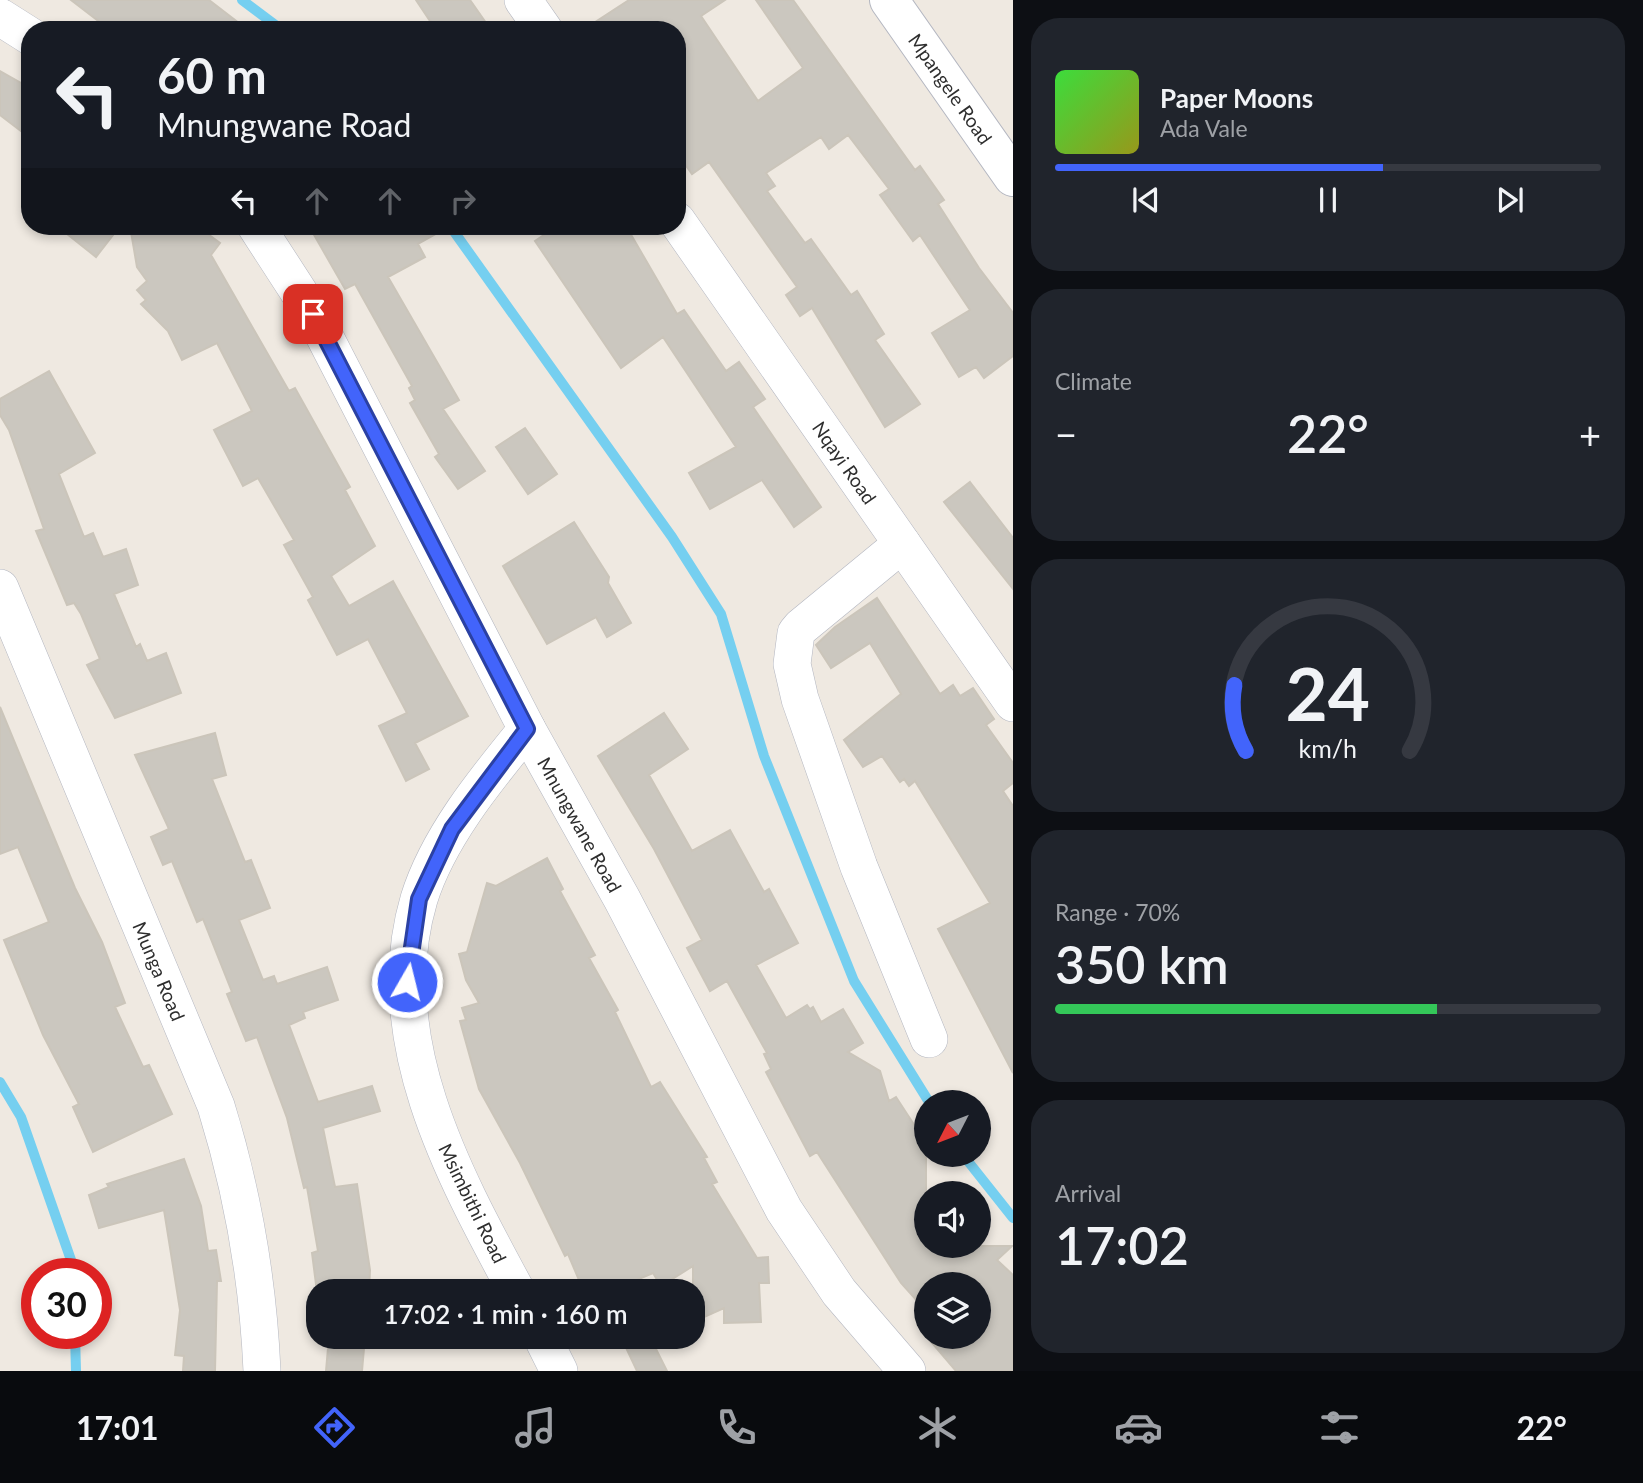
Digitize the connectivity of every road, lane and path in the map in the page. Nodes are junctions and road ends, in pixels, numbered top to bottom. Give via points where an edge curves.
1 (523, 0) edge
2 (889, 0) edge
3 (0, 17) edge
4 (538, 21) edge
5 (21, 30) edge
6 (1013, 177) edge
7 (262, 235) edge
8 (686, 235) edge
9 (902, 544) junction
10 (0, 587) edge
11 (1013, 703) edge
12 (527, 729) junction
13 (929, 1039) dead end
14 (510, 1279) edge
15 (548, 1349) edge
16 (261, 1371) edge
17 (559, 1371) edge
18 (907, 1371) edge

1 - 4 street
2 - 6 street, Mpangele Road
3 - 5 street
7 - 12 street, Mnungwane Road via 313,314
8 - 9 street, Nqayi Road
9 - 11 street, Nqayi Road
9 - 13 street via 801,627 792,664 859,867
10 - 16 street, Munga Road via 216,1106 237,1172 247,1226 259,1309
12 - 14 street, Msimbithi Road via 452,829 419,899 407,982 411,1029 428,1102 449,1161
12 - 18 street, Mnungwane Road via 622,899 784,1209 839,1292
15 - 17 street

